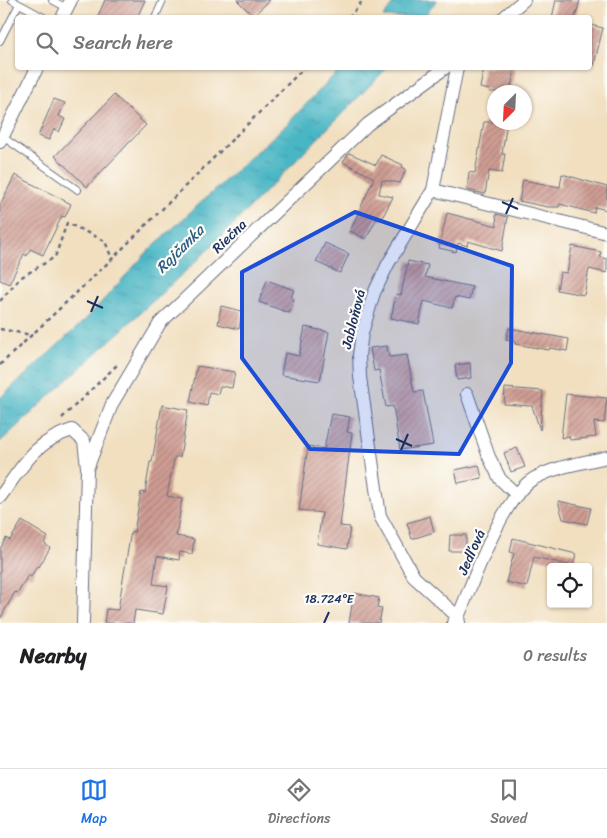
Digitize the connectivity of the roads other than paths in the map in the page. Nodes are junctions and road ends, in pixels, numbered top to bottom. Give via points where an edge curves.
1 (12, 0) edge
2 (52, 0) edge
3 (163, 0) edge
4 (524, 0) edge
5 (19, 4) junction
6 (66, 9) edge
7 (39, 15) edge
8 (156, 15) edge
9 (506, 15) edge
10 (0, 41) edge
11 (36, 70) edge
12 (442, 70) edge
13 (457, 70) edge
14 (1, 139) edge
15 (78, 190) dead end
16 (433, 190) junction
17 (607, 233) edge
18 (468, 394) dead end
19 (607, 457) edge
20 (87, 469) junction
21 (517, 495) junction
22 (0, 497) edge
23 (457, 621) edge
24 (83, 623) edge

1 - 5 lane
2 - 6 lane
3 - 8 lane
4 - 9 street
5 - 7 lane
5 - 10 lane
11 - 14 street
12 - 20 street, Riečna via 368,124 160,323 112,404
13 - 16 street, Jabloňová
14 - 15 lane
16 - 17 street
16 - 23 street, Jabloňová via 374,292 362,333 360,377 380,516 414,577
18 - 21 street via 489,457 500,479
19 - 21 street, Jedľová via 559,468 532,480
20 - 22 street, Riečna via 84,441 72,430 52,437 31,456
20 - 24 street, Riečna
21 - 23 street, Jedľová via 503,515

